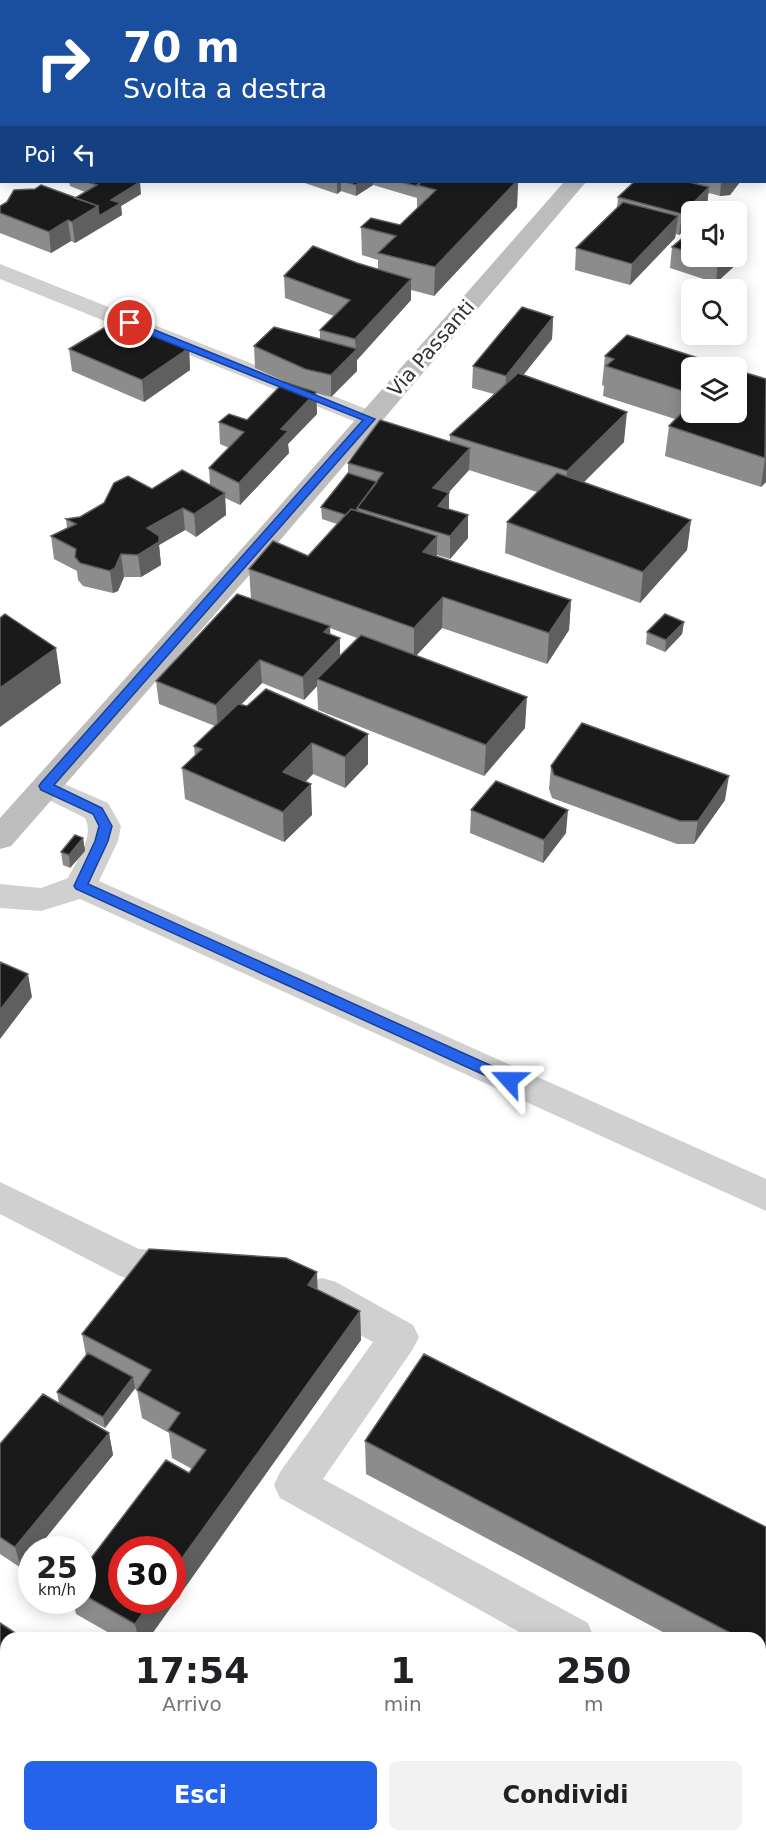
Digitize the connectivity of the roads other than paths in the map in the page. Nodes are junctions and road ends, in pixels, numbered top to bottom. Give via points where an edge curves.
1 (574, 183) edge
2 (0, 271) edge
3 (370, 419) junction
4 (46, 786) junction
5 (0, 838) edge
6 (80, 886) junction
7 (0, 896) edge
8 (766, 1196) edge
9 (0, 1197) edge
10 (215, 1270) edge
11 (295, 1279) edge
12 (561, 1632) edge

1 - 3 main road, Via Passanti
2 - 3 street
3 - 4 main road, Via Passanti
4 - 5 main road, Via Passanti
4 - 6 street via 98,811 105,826
6 - 7 street via 57,897 26,902
6 - 8 street
9 - 10 street via 134,1265
11 - 12 street via 399,1337 295,1485

